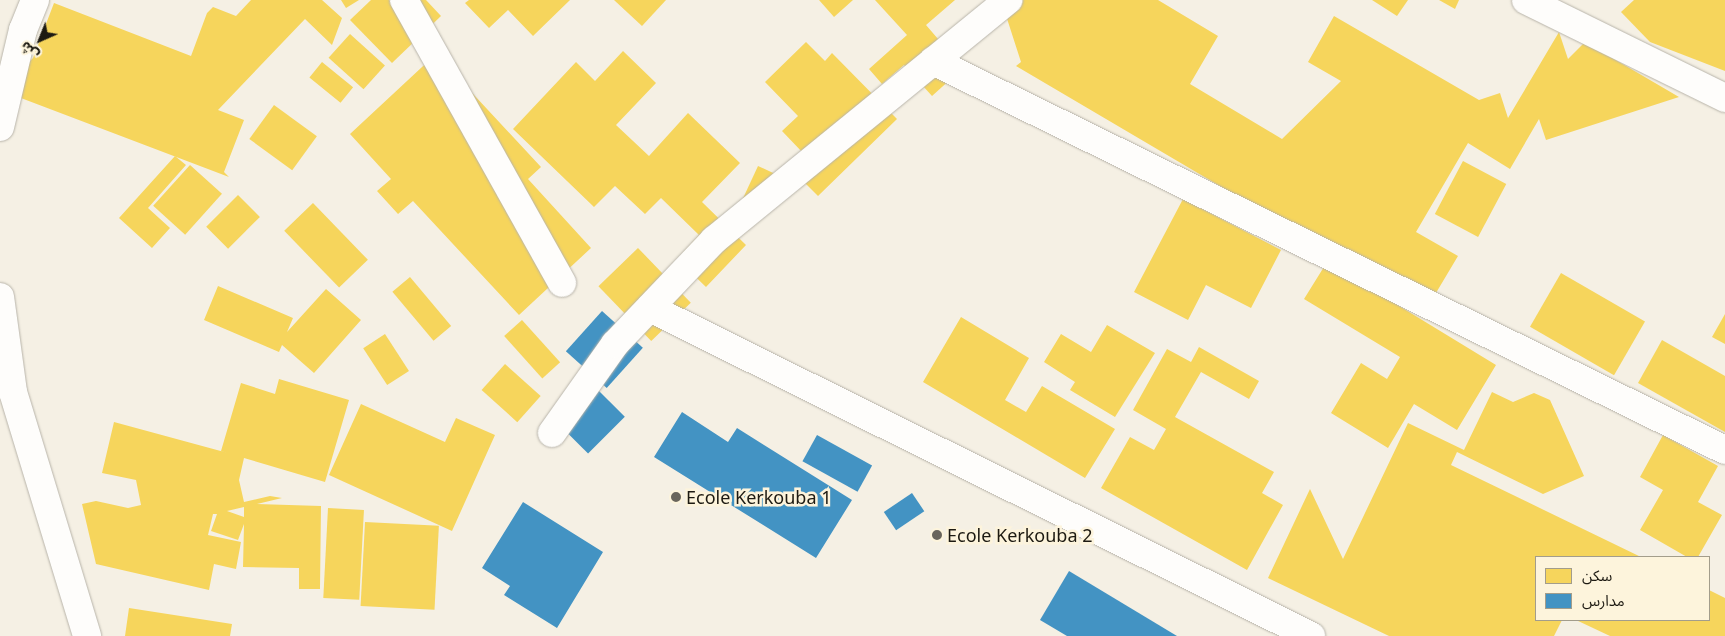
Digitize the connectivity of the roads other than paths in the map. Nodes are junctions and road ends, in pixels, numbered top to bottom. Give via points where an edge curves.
1 (35, 0) edge
2 (404, 0) edge
3 (1008, 0) edge
4 (1542, 3) edge
5 (933, 61) junction
6 (1725, 98) edge
7 (0, 127) edge
8 (562, 283) dead end
9 (1, 306) edge
10 (650, 308) junction
11 (552, 433) dead end
12 (1725, 450) edge
13 (85, 631) edge
14 (1311, 636) edge

1 - 7 street via 23,30
2 - 8 street
3 - 5 street
4 - 6 street
5 - 10 street via 714,240
5 - 12 street
9 - 13 street via 13,392
10 - 11 street via 616,344
10 - 14 street

